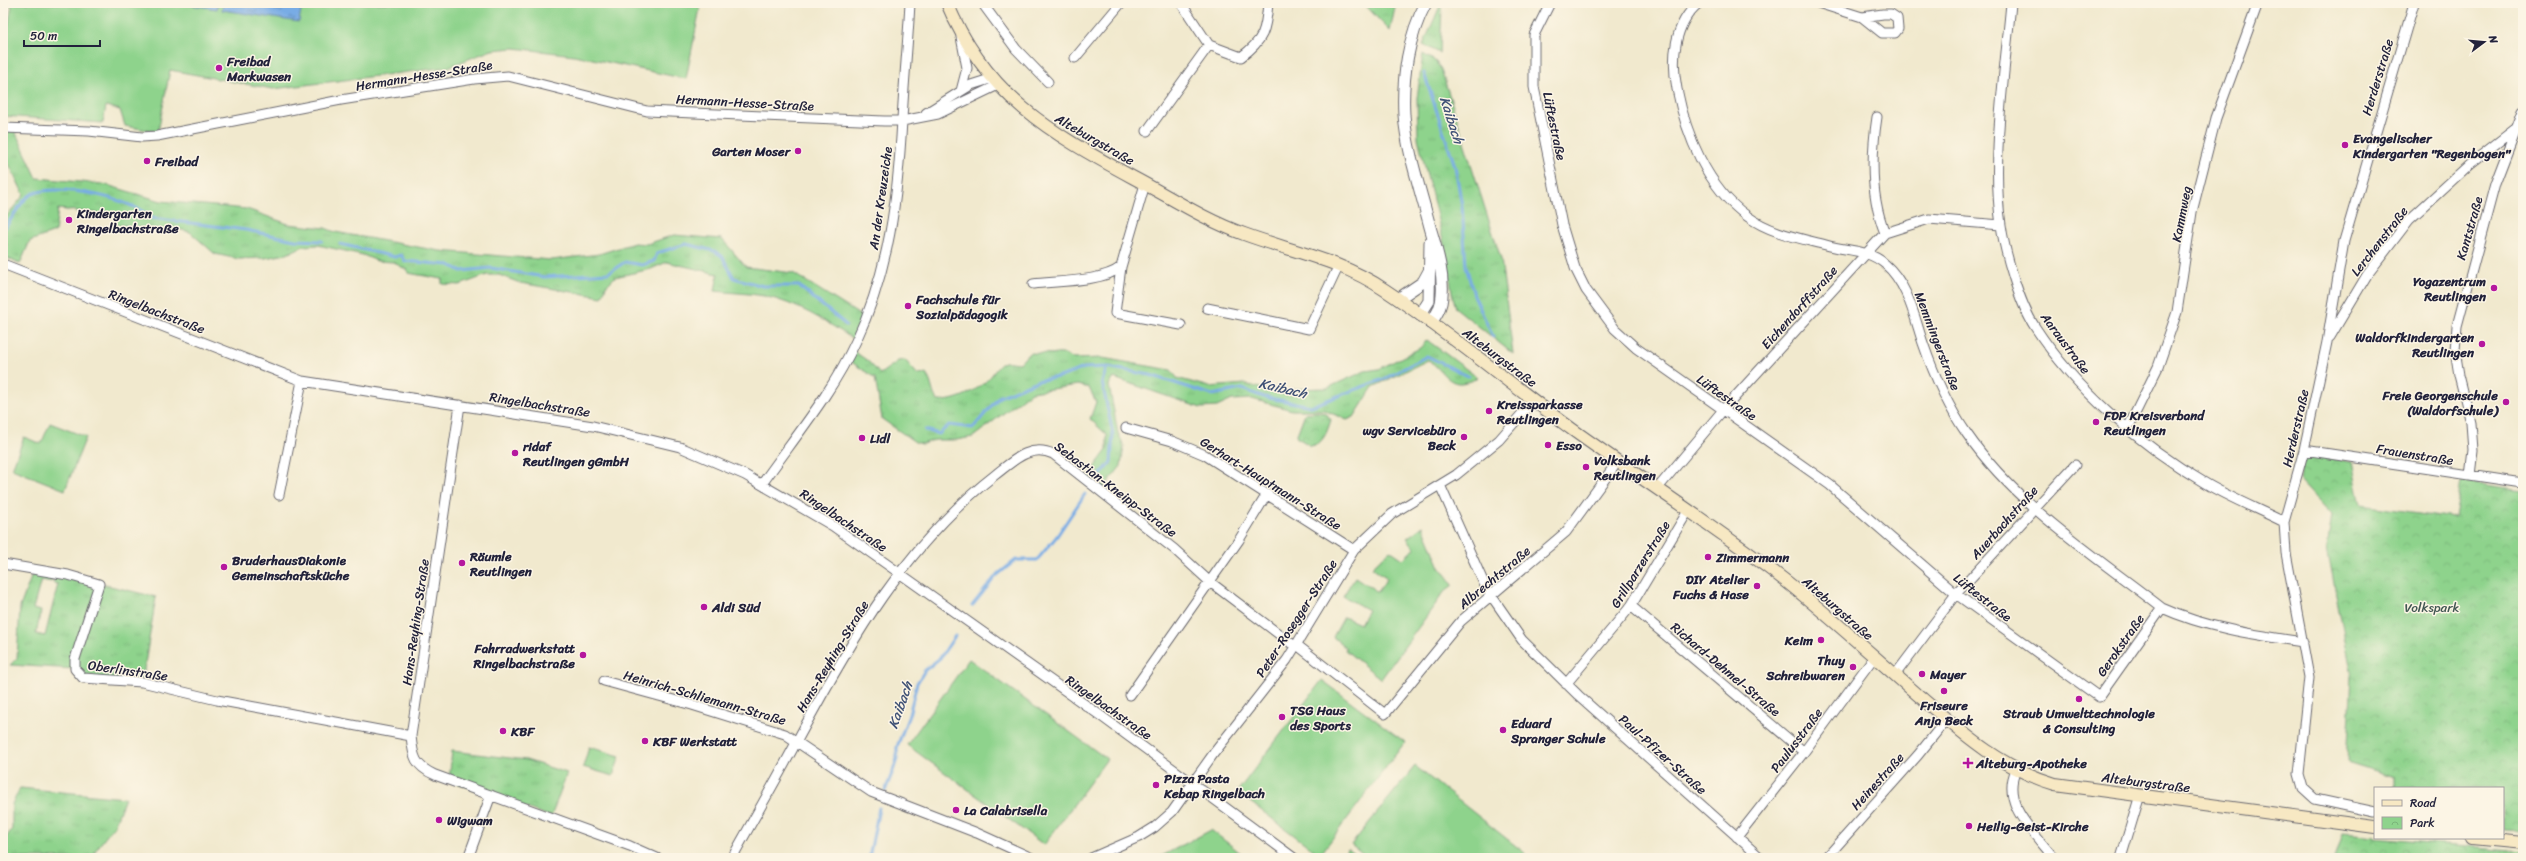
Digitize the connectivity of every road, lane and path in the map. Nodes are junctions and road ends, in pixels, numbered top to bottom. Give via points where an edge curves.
1 (910, 3) edge
2 (947, 3) edge
3 (989, 3) edge
4 (1121, 3) edge
5 (1181, 3) edge
6 (1268, 3) edge
7 (1426, 3) edge
8 (1550, 3) edge
9 (1699, 3) edge
10 (1818, 3) edge
11 (2011, 3) edge
12 (2258, 3) edge
13 (2414, 3) edge
14 (1862, 17) dead end
15 (956, 25) junction
16 (1209, 45) junction
17 (1075, 58) dead end
18 (995, 81) junction
19 (1048, 82) dead end
20 (961, 91) junction
21 (2523, 110) edge
22 (919, 117) junction
23 (1877, 117) dead end
24 (902, 120) junction
25 (2523, 124) edge
26 (3, 128) edge
27 (2515, 130) junction
28 (1147, 131) dead end
29 (1145, 184) junction
30 (2001, 225) junction
31 (1430, 227) junction
32 (1885, 233) junction
33 (1867, 252) junction
34 (3, 264) edge
35 (1339, 265) junction
36 (1121, 267) junction
37 (1430, 269) junction
38 (1033, 284) dead end
39 (1398, 299) junction
40 (1207, 308) dead end
41 (1420, 315) junction
42 (1431, 323) junction
43 (1181, 325) dead end
44 (2327, 342) junction
45 (302, 381) junction
46 (1534, 400) junction
47 (460, 405) junction
48 (1723, 410) junction
49 (1126, 428) dead end
50 (2128, 428) junction
51 (2304, 450) junction
52 (1618, 461) junction
53 (2075, 465) dead end
54 (2470, 475) junction
55 (2523, 483) edge
56 (762, 484) junction
57 (1440, 485) junction
58 (1657, 489) junction
59 (279, 494) dead end
60 (1267, 494) junction
61 (2033, 508) junction
62 (1688, 511) junction
63 (2284, 522) junction
64 (1354, 550) junction
65 (3, 564) edge
66 (898, 573) junction
67 (1210, 582) junction
68 (1956, 594) junction
69 (1490, 596) junction
70 (1631, 606) junction
71 (2162, 608) junction
72 (2303, 642) junction
73 (1296, 646) junction
74 (1874, 657) junction
75 (1895, 675) junction
76 (604, 681) dead end
77 (1566, 684) junction
78 (1130, 695) dead end
79 (2099, 697) joint
80 (1385, 714) joint
81 (1947, 719) junction
82 (411, 736) junction
83 (798, 740) junction
84 (1804, 752) junction
85 (2016, 770) junction
86 (1192, 783) junction
87 (491, 795) junction
88 (2140, 795) junction
89 (2374, 812) edge
90 (2374, 826) edge
91 (1737, 837) junction
92 (2482, 839) edge
93 (2523, 843) edge
94 (468, 858) edge
95 (657, 858) edge
96 (732, 858) edge
97 (1032, 858) edge
98 (1091, 858) edge
99 (1294, 858) edge
100 (1761, 858) edge
101 (1826, 858) edge
102 (2054, 858) edge
103 (2121, 858) edge

1 - 24 street, An der Kreuzeiche
2 - 15 main road, Alteburgstraße
3 - 19 street via 985,7 1016,49
4 - 17 street
5 - 16 street
6 - 16 street via 1266,27 1258,45 1247,53 1242,56
7 - 31 street via 1411,44 1403,85 1408,138
8 - 48 street, Lüftestraße via 1534,35 1534,87 1562,225 1575,268 1586,290 1614,330
9 - 33 street, Memmingerstraße via 1681,26 1675,47 1675,80 1691,141 1708,171 1725,195 1746,216 1764,226 1785,235
10 - 14 street
11 - 30 street, Aaraustraße via 1998,161
12 - 50 street, Kammweg via 2216,118 2192,212 2177,312 2158,367
13 - 44 street, Herderstraße via 2344,241
15 - 18 main road, Alteburgstraße
15 - 20 street via 967,63 966,79
16 - 28 street
18 - 20 street, Hermann-Hesse-Straße
18 - 22 street, Hermann-Hesse-Straße via 953,108
18 - 29 main road, Alteburgstraße via 1032,117 1063,139
20 - 22 street, Hermann-Hesse-Straße
21 - 27 street, Kantstraße
22 - 24 street, Hermann-Hesse-Straße
23 - 32 street via 1873,189 1878,217
24 - 26 street, Hermann-Hesse-Straße via 801,119 648,111 508,76 474,78 342,100 157,136
24 - 56 street, An der Kreuzeiche via 893,219 884,264 870,310 833,383
25 - 27 street, Lerchenstraße
27 - 44 street, Lerchenstraße via 2470,164 2409,220 2367,275
27 - 54 street, Kantstraße via 2485,217 2457,326 2459,375 2471,423 2473,450
29 - 35 main road, Alteburgstraße via 1237,232
29 - 36 street
30 - 32 street, Eichendorffstraße via 1929,219
30 - 50 street, Aaraustraße via 2014,278 2034,326 2072,376
31 - 37 street
31 - 42 street via 1437,251 1443,293 1440,307
32 - 33 street, Eichendorffstraße
33 - 48 street, Eichendorffstraße
33 - 61 street, Memmingerstraße via 1885,264 1903,286 1940,387 1967,434
34 - 45 street, Ringelbachstraße
35 - 39 main road, Alteburgstraße via 1371,281
35 - 40 street via 1309,329
36 - 38 street via 1116,272 1085,278
36 - 43 street via 1115,313
37 - 39 street via 1424,282
37 - 41 street via 1429,301
39 - 41 main road, Alteburgstraße
41 - 42 main road, Alteburgstraße
42 - 46 main road, Alteburgstraße
44 - 51 street, Herderstraße
45 - 47 street, Ringelbachstraße
45 - 59 street
46 - 52 main road, Alteburgstraße
46 - 57 street, Peter-Rosegger-Straße via 1508,432
47 - 56 street, Ringelbachstraße via 640,436 680,447
47 - 82 street, Hans-Reyhing-Straße
48 - 58 street, Eichendorffstraße
48 - 68 street, Lüftestraße via 1830,485
49 - 60 street, Gerhart-Hauptmann-Straße via 1189,447
50 - 63 street, Aaraustraße via 2205,484
51 - 54 street, Frauenstraße
51 - 63 street, Herderstraße
52 - 58 main road, Alteburgstraße
52 - 69 street, Albrechtstraße via 1566,532
53 - 61 street, Auerbachstraße
54 - 55 street, Frauenstraße
56 - 66 street, Ringelbachstraße via 833,526
57 - 64 street, Peter-Rosegger-Straße via 1396,511
57 - 69 street, Paul-Pfizer-Straße
58 - 62 main road, Alteburgstraße
60 - 64 street, Gerhart-Hauptmann-Straße
60 - 67 street
61 - 68 street, Auerbachstraße
61 - 71 street, Memmingerstraße
62 - 70 street, Grillparzerstraße
62 - 74 main road, Alteburgstraße via 1786,582
63 - 72 street, Herderstraße via 2286,553
64 - 73 street, Peter-Rosegger-Straße
65 - 82 street, Oberlinstraße via 68,575 99,584 75,659 74,669 83,678 142,682 217,700
66 - 67 street, Sebastian-Kneipp-Straße via 933,532 976,490 1023,454 1041,450 1053,454 1062,461 1174,549
66 - 83 street, Hans-Reyhing-Straße via 848,649
66 - 86 street, Ringelbachstraße
67 - 73 street, Sebastian-Kneipp-Straße
67 - 78 street
68 - 75 street, Auerbachstraße
68 - 79 street, Lüftestraße
69 - 77 street, Paul-Pfizer-Straße via 1522,640
69 - 80 street, Albrechtstraße via 1445,639
70 - 77 street, Grillparzerstraße
70 - 84 street, Richard-Dehmel-Straße
71 - 72 street, Memmingerstraße via 2177,615 2236,632
71 - 79 street, Gerokstraße
72 - 89 street, Herderstraße via 2309,677 2299,774 2303,788 2315,799
73 - 80 street, Sebastian-Kneipp-Straße
73 - 86 street, Peter-Rosegger-Straße via 1263,693
74 - 75 main road, Alteburgstraße
74 - 84 street, Paulusstraße
75 - 81 main road, Alteburgstraße
76 - 83 street, Heinrich-Schliemann-Straße via 773,729
77 - 91 street, Paul-Pfizer-Straße
81 - 85 main road, Alteburgstraße via 1975,744
81 - 101 street, Heinestraße
82 - 87 street, Hans-Reyhing-Straße via 412,753 422,768
83 - 96 street, Hans-Reyhing-Straße
83 - 97 street, Heinrich-Schliemann-Straße via 871,792 977,833
84 - 91 street, Paulusstraße
85 - 88 main road, Alteburgstraße via 2055,784
85 - 102 street via 2011,783 2014,805
86 - 98 street, Peter-Rosegger-Straße via 1172,812 1156,827
86 - 99 street, Ringelbachstraße
87 - 94 street
87 - 95 street, Hans-Reyhing-Straße
88 - 90 main road, Alteburgstraße
88 - 103 street
91 - 100 street, Paul-Pfizer-Straße
92 - 93 main road

